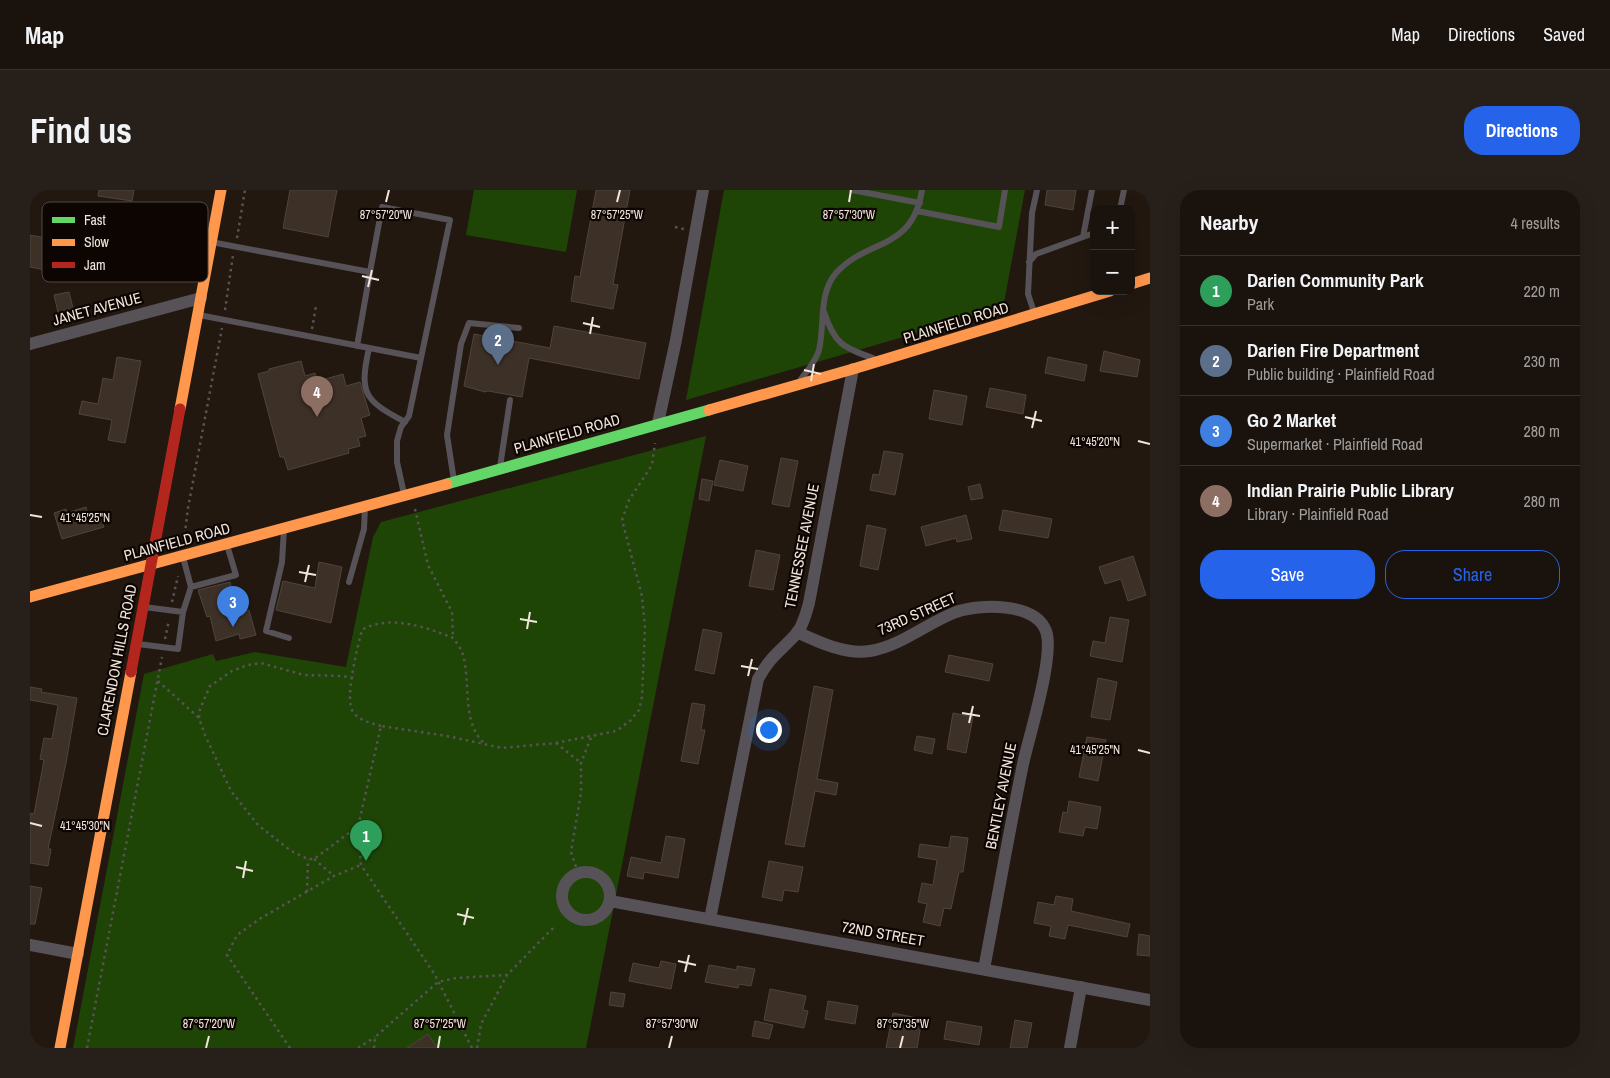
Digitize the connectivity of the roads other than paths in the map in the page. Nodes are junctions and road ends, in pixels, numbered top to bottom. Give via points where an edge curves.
1 (221, 190) edge
2 (702, 190) edge
3 (852, 190) edge
4 (922, 190) edge
5 (1006, 190) edge
6 (1037, 190) edge
7 (1092, 190) edge
8 (1124, 190) edge
9 (920, 203) junction
10 (1121, 205) edge
11 (917, 211) junction
12 (1090, 234) edge
13 (1083, 237) junction
14 (211, 242) junction
15 (208, 259) edge
16 (1029, 262) junction
17 (370, 272) junction
18 (1150, 278) edge
19 (204, 282) edge
20 (1135, 283) edge
21 (1098, 295) edge
22 (201, 298) junction
23 (823, 308) junction
24 (198, 315) junction
25 (1036, 315) junction
26 (519, 328) dead end
27 (30, 344) edge
28 (357, 346) junction
29 (369, 348) junction
30 (421, 358) junction
31 (882, 361) junction
32 (853, 369) junction
33 (797, 385) junction
34 (510, 400) dead end
35 (404, 422) junction
36 (658, 423) junction
37 (500, 469) junction
38 (454, 482) junction
39 (404, 495) junction
40 (365, 506) junction
41 (284, 528) junction
42 (226, 544) junction
43 (183, 556) junction
44 (151, 564) junction
45 (349, 582) dead end
46 (191, 587) junction
47 (30, 597) edge
48 (143, 607) junction
49 (183, 612) junction
50 (1046, 630) joint
51 (797, 632) junction
52 (289, 638) dead end
53 (136, 644) junction
54 (610, 901) junction
55 (710, 919) junction
56 (30, 945) edge
57 (78, 954) junction
58 (984, 969) junction
59 (1081, 987) junction
60 (1150, 1000) edge
61 (60, 1048) edge
62 (1070, 1048) edge

1 - 14 main road, CLARENDON HILLS ROAD
2 - 36 street
3 - 9 lane
4 - 9 lane
5 - 11 lane via 998,227
6 - 16 lane via 1032,212
7 - 13 lane
8 - 10 lane
9 - 11 lane
11 - 23 lane via 911,224 894,239 849,261 835,274 827,289
12 - 13 lane
13 - 16 lane via 1036,254
14 - 15 main road, CLARENDON HILLS ROAD
14 - 17 lane
16 - 25 lane via 1028,294
17 - 28 lane
17 - 30 lane via 382,207 450,220
18 - 20 main road
19 - 22 main road, CLARENDON HILLS ROAD
21 - 25 main road, PLAINFIELD ROAD
22 - 24 main road, CLARENDON HILLS ROAD
22 - 27 street, JANET AVENUE
23 - 31 lane via 836,340 848,350
23 - 33 lane via 819,351
24 - 28 lane
24 - 44 main road, CLARENDON HILLS ROAD
25 - 31 main road, PLAINFIELD ROAD
26 - 38 lane via 469,323 461,344 447,435
28 - 29 lane
29 - 30 lane
29 - 35 lane via 363,376 372,402
30 - 35 lane via 409,416
31 - 32 main road, PLAINFIELD ROAD
32 - 33 main road, PLAINFIELD ROAD
32 - 51 street, TENNESSEE AVENUE via 809,603
33 - 36 main road, PLAINFIELD ROAD
34 - 37 lane
35 - 39 lane via 397,441 397,462
36 - 37 main road, PLAINFIELD ROAD
37 - 38 main road, PLAINFIELD ROAD
38 - 39 main road, PLAINFIELD ROAD
39 - 40 main road, PLAINFIELD ROAD
40 - 41 main road, PLAINFIELD ROAD
40 - 45 lane via 364,529
41 - 42 main road, PLAINFIELD ROAD
41 - 52 lane via 282,562 266,631
42 - 43 main road, PLAINFIELD ROAD
42 - 46 lane via 236,575
43 - 44 main road, PLAINFIELD ROAD
43 - 46 lane
44 - 47 main road, PLAINFIELD ROAD
44 - 48 main road, CLARENDON HILLS ROAD
46 - 49 lane
48 - 49 lane
48 - 53 main road, CLARENDON HILLS ROAD
49 - 53 lane via 178,649
50 - 51 street, 73RD STREET via 1036,618 1021,611 991,606 968,608 869,651 836,646
50 - 58 street, BENTLEY AVENUE via 1045,668
51 - 55 street, TENNESSEE AVENUE via 768,661 758,679
53 - 57 main road, CLARENDON HILLS ROAD
54 - 54 street via 610,892 602,878 587,872 578,873 562,891 568,912 581,919 596,918
54 - 55 street, 72ND STREET
55 - 58 street, 72ND STREET
56 - 57 street
57 - 61 main road, CLARENDON HILLS ROAD
58 - 59 street, 72ND STREET
59 - 60 street, 72ND STREET
59 - 62 street

